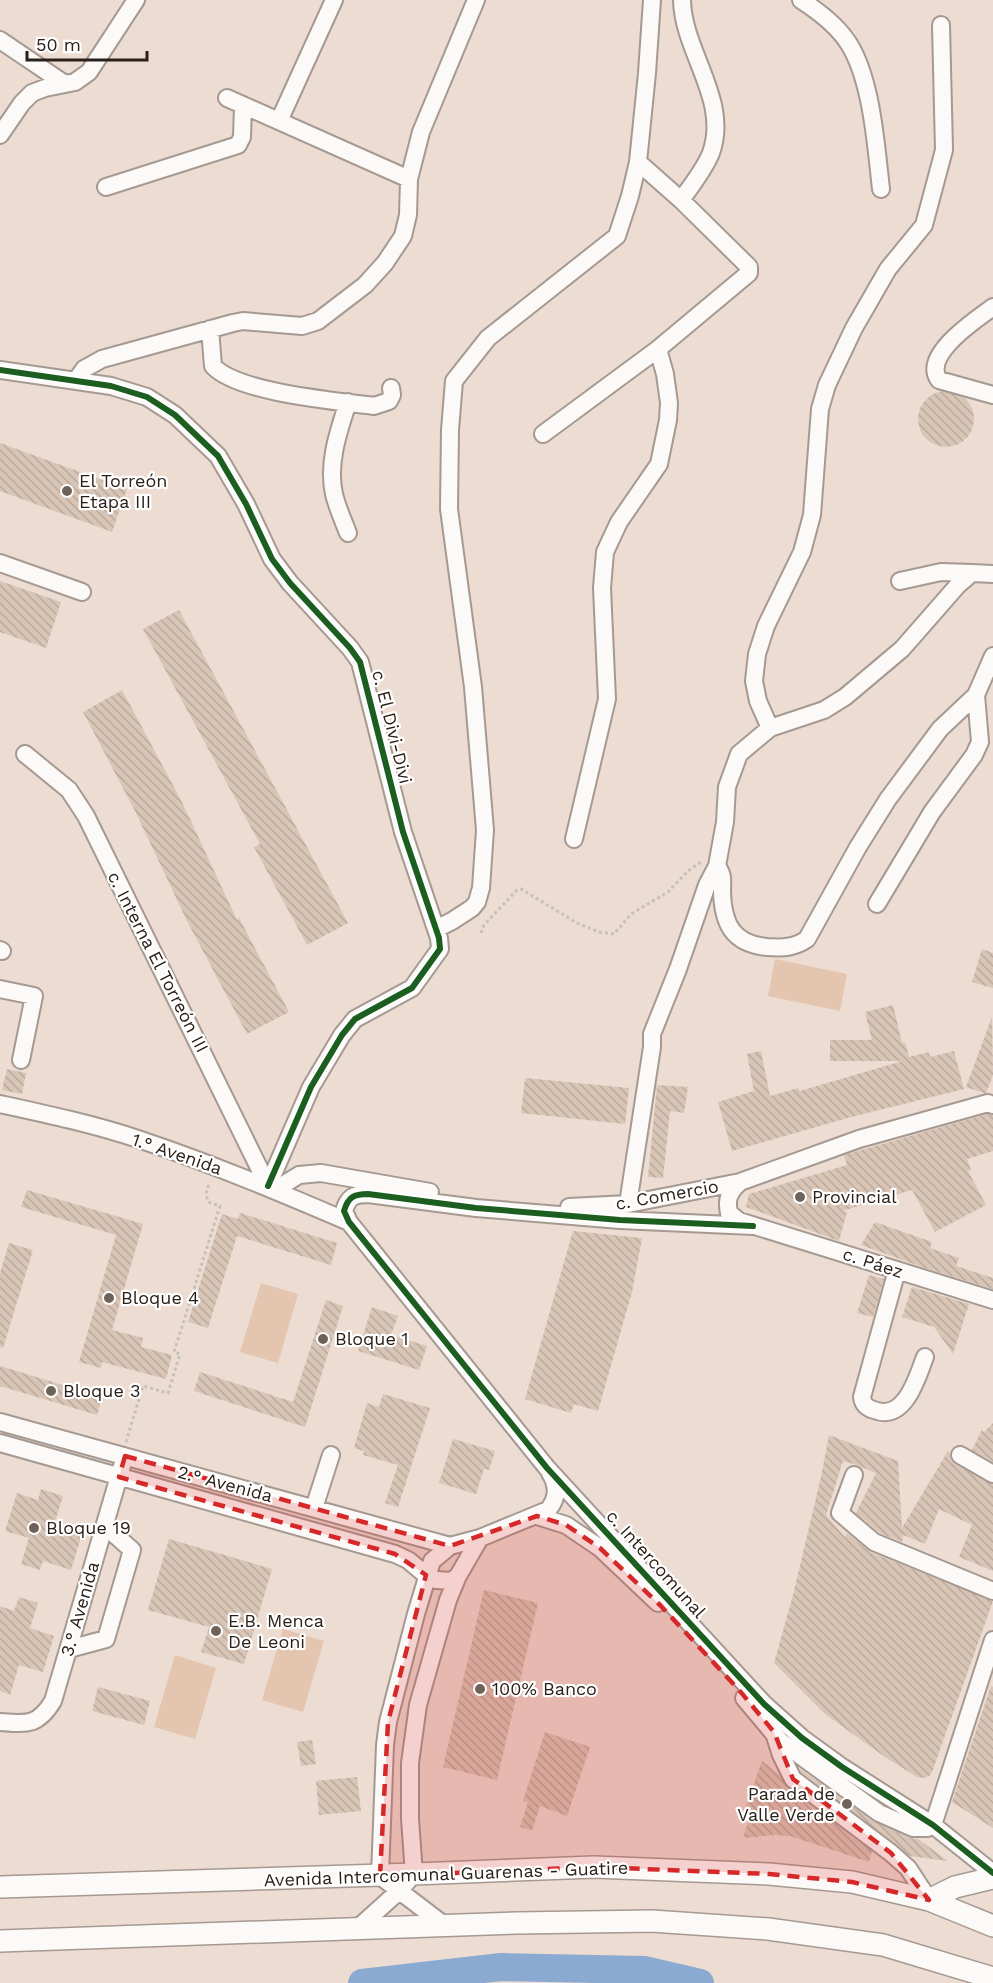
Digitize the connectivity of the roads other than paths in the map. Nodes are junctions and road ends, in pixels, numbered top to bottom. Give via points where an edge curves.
1 (136, 0) edge
2 (334, 0) edge
3 (476, 0) edge
4 (652, 0) edge
5 (682, 0) edge
6 (801, 0) edge
7 (941, 25) dead end
8 (0, 40) edge
9 (65, 84) junction
10 (227, 98) dead end
11 (243, 105) junction
12 (279, 121) junction
13 (0, 135) edge
14 (638, 162) junction
15 (409, 179) junction
16 (106, 187) dead end
17 (881, 189) dead end
18 (681, 200) junction
19 (993, 307) edge
20 (210, 329) junction
21 (658, 349) junction
22 (0, 370) edge
23 (76, 379) junction
24 (391, 388) dead end
25 (993, 395) edge
26 (348, 402) junction
27 (543, 434) dead end
28 (348, 533) dead end
29 (0, 563) edge
30 (972, 573) junction
31 (993, 574) edge
32 (900, 581) dead end
33 (82, 592) dead end
34 (993, 656) edge
35 (976, 695) junction
36 (771, 728) junction
37 (25, 754) dead end
38 (574, 838) dead end
39 (717, 863) junction
40 (878, 904) dead end
41 (436, 929) junction
42 (0, 989) edge
43 (21, 1060) dead end
44 (992, 1100) edge
45 (0, 1104) edge
46 (372, 1182) junction
47 (740, 1182) junction
48 (274, 1189) junction
49 (354, 1196) junction
50 (628, 1204) junction
51 (348, 1222) junction
52 (753, 1226) junction
53 (897, 1270) junction
54 (993, 1300) edge
55 (925, 1357) dead end
56 (0, 1422) edge
57 (0, 1443) edge
58 (331, 1455) dead end
59 (960, 1455) dead end
60 (124, 1456) junction
61 (547, 1468) junction
62 (993, 1474) edge
63 (854, 1475) dead end
64 (119, 1476) junction
65 (314, 1508) junction
66 (537, 1516) junction
67 (105, 1526) junction
68 (480, 1538) junction
69 (450, 1546) junction
70 (426, 1575) junction
71 (458, 1576) junction
72 (993, 1591) edge
73 (993, 1640) edge
74 (69, 1649) junction
75 (764, 1704) junction
76 (0, 1722) edge
77 (774, 1732) junction
78 (933, 1825) junction
79 (993, 1873) edge
80 (380, 1875) junction
81 (414, 1875) junction
82 (993, 1878) edge
83 (0, 1887) edge
84 (399, 1891) junction
85 (929, 1900) junction
86 (444, 1925) junction
87 (993, 1926) edge
88 (358, 1928) junction
89 (0, 1941) edge
90 (992, 1978) edge

1 - 9 street via 89,72
2 - 12 street
3 - 15 street via 421,132
4 - 14 street
5 - 18 street via 693,51 714,105 715,130 702,172
6 - 17 street via 841,34 855,55 871,112
7 - 36 street via 944,150 924,225 888,269 827,385 820,410 812,515 802,552 766,626 757,654 754,681 758,701
8 - 9 street
9 - 13 street via 32,93
10 - 11 street
11 - 12 street
11 - 16 street via 238,145
12 - 15 street
14 - 18 street
14 - 41 street via 617,236 488,338 454,381 449,509 473,687 485,830 477,902
15 - 20 street via 403,236 385,263 337,307 309,325 243,321
18 - 21 street via 750,270
19 - 25 street via 948,344 935,368 939,380
20 - 23 street via 102,359 84,369
20 - 26 street via 212,363 223,375 272,391
21 - 27 street
21 - 38 street via 665,374 668,420 659,464 619,522 604,552 607,699
22 - 23 street, c. El Divi-Divi
23 - 41 street, c. El Divi-Divi via 147,397 190,427 218,456 272,560 360,662 403,832
24 - 26 street via 389,401 383,404
26 - 28 street via 333,464 333,492
29 - 33 street
30 - 31 street
30 - 32 street via 941,572
30 - 36 street via 902,649 845,697 824,710
34 - 35 street
35 - 39 street via 940,729 888,799 807,939 782,948 756,946 730,931 722,893 724,879
35 - 40 street via 980,742
36 - 39 street via 739,754 731,773
37 - 48 street, c. Interna El Torreón III via 69,790 86,816
39 - 50 street via 652,1034
41 - 48 street, c. El Divi-Divi via 440,949 417,982 356,1019 342,1035 311,1087
42 - 43 street via 34,996
44 - 47 street, c. Comercio via 859,1139
45 - 48 street, 1.° Avenida via 136,1138
46 - 48 street, c. Comercio via 321,1173 299,1175
46 - 49 street
46 - 50 street, c. Comercio via 485,1201 576,1207
47 - 50 street, c. Comercio
47 - 52 street, c. Comercio via 727,1198 729,1213
48 - 51 street, 1.° Avenida
49 - 51 street via 348,1199 344,1210
49 - 52 street via 368,1194 620,1221
51 - 61 street, c. Intercomunal
52 - 53 street, c. Páez
53 - 54 street, c. Páez
53 - 55 street via 862,1402 883,1413 904,1403
56 - 60 street, 2.° Avenida
57 - 64 street
58 - 65 street
59 - 62 street
60 - 64 street, 3.° Avenida
60 - 65 street, 2.° Avenida
61 - 66 street via 555,1482 554,1503
61 - 75 street, c. Intercomunal
63 - 72 street via 840,1513 853,1526 874,1542
64 - 67 street, 3.° Avenida
64 - 70 street via 395,1554
65 - 69 street, 2.° Avenida
66 - 68 street
66 - 77 street, c. Intercomunal via 566,1525 600,1548 661,1606
67 - 74 street, 3.° Avenida
67 - 74 street via 132,1550 110,1628 106,1639
68 - 69 street
68 - 71 street
69 - 70 street via 432,1562
70 - 71 street via 446,1582
70 - 80 street via 388,1722
71 - 81 street via 427,1669 413,1730 410,1820
73 - 78 street
74 - 76 street, 3.° Avenida via 53,1701 45,1714 27,1724
75 - 77 street
75 - 78 street, c. Intercomunal via 842,1767
77 - 78 street, c. Intercomunal via 780,1741 879,1813 912,1828
77 - 85 street via 793,1779 908,1868
78 - 79 street, c. Intercomunal
80 - 81 main road, Avenida Intercomunal Guarenas - Guatire
80 - 83 main road, Avenida Intercomunal Guarenas - Guatire
80 - 84 street
81 - 84 street
81 - 85 main road, Avenida Intercomunal Guarenas - Guatire via 594,1867 769,1874 852,1882
82 - 85 main road via 955,1887
84 - 86 street
84 - 88 street
85 - 87 main road, Avenida Intercomunal Guarenas - Guatire
86 - 88 main road
86 - 90 main road via 652,1921 768,1929 883,1945
88 - 89 main road

